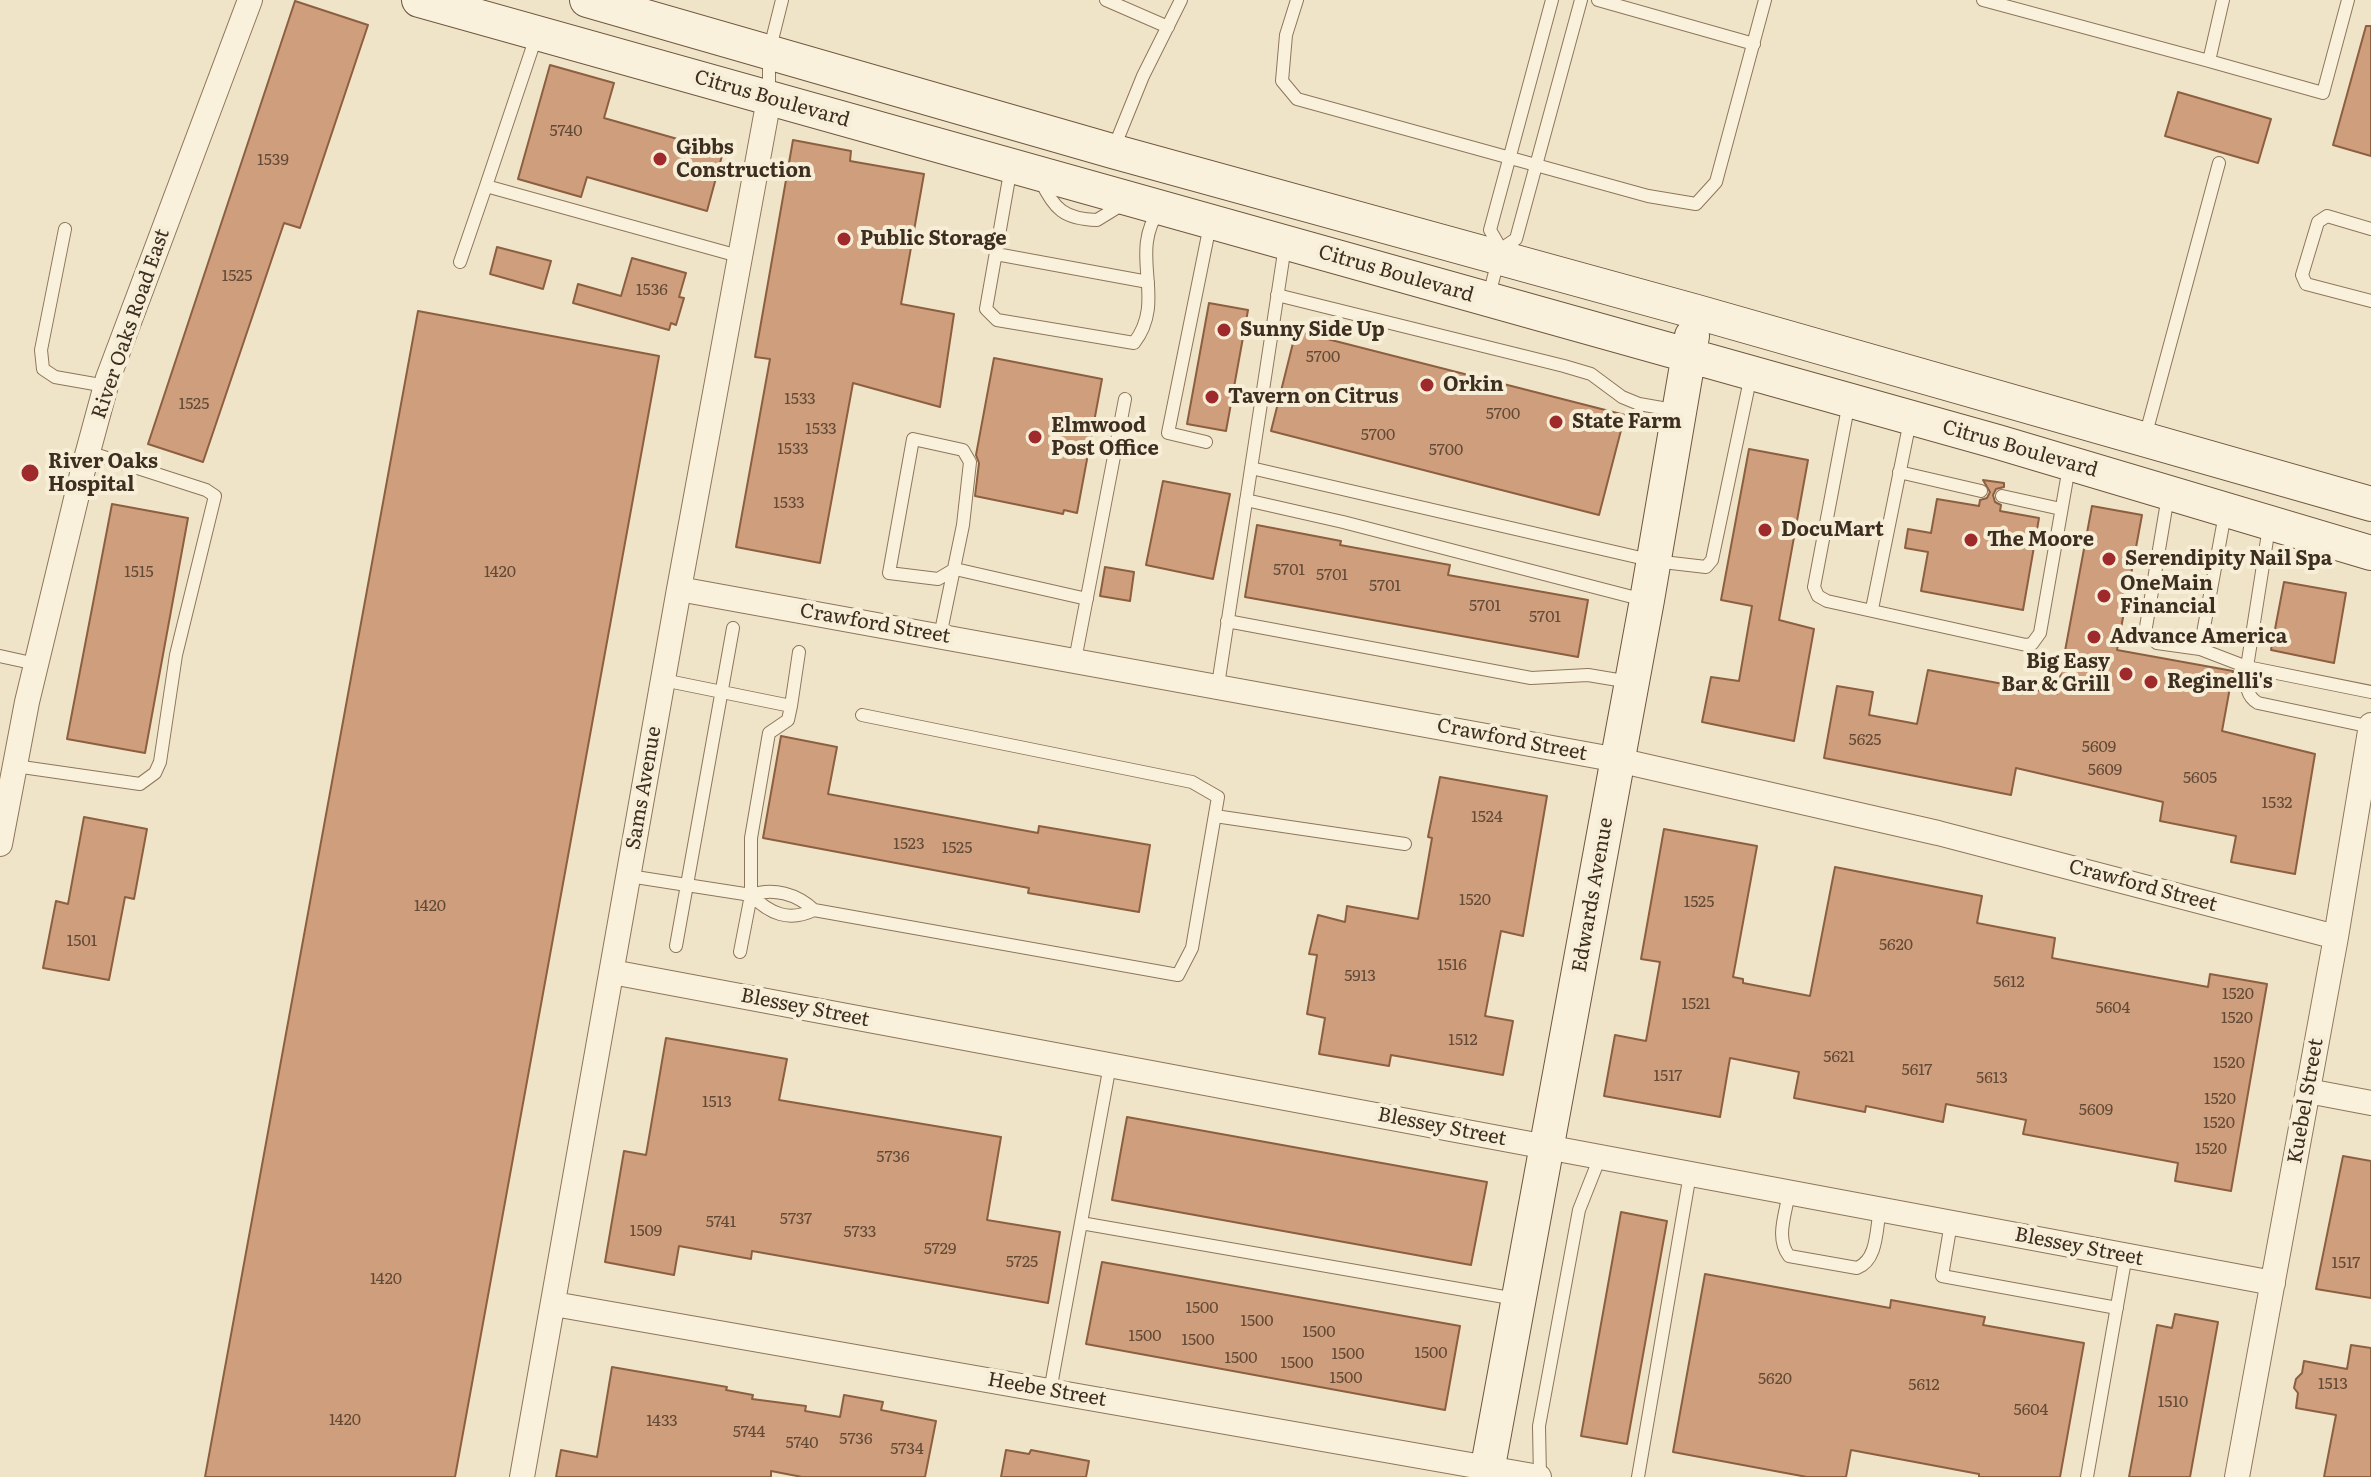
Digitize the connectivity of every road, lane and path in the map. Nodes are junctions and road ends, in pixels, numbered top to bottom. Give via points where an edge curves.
1 (250, 0) edge
2 (419, 0) edge
3 (587, 0) edge
4 (782, 0) edge
5 (1106, 0) edge
6 (1297, 0) edge
7 (1552, 0) edge
8 (1581, 0) edge
9 (1598, 0) edge
10 (1765, 0) edge
11 (1983, 0) edge
12 (2223, 0) edge
13 (2348, 0) edge
14 (1179, 1) edge
15 (1168, 27) junction
16 (538, 31) junction
17 (1754, 44) junction
18 (769, 52) junction
19 (2209, 61) junction
20 (769, 99) junction
21 (832, 117) junction
22 (993, 117) junction
23 (1112, 151) junction
24 (1509, 158) junction
25 (2219, 163) dead end
26 (1536, 164) junction
27 (1025, 170) junction
28 (486, 186) junction
29 (1145, 204) junction
30 (1210, 222) junction
31 (65, 229) dead end
32 (2371, 229) edge
33 (1285, 243) junction
34 (1500, 253) junction
35 (996, 254) junction
36 (742, 257) junction
37 (460, 262) dead end
38 (1148, 282) junction
39 (1277, 295) junction
40 (1488, 300) junction
41 (2371, 301) edge
42 (1697, 312) junction
43 (1688, 357) junction
44 (1751, 374) junction
45 (106, 386) junction
46 (1125, 399) dead end
47 (1849, 402) junction
48 (1679, 411) junction
49 (1910, 418) junction
50 (2144, 440) junction
51 (1206, 442) dead end
52 (88, 452) junction
53 (2069, 464) junction
54 (1251, 468) junction
55 (1899, 472) junction
56 (1981, 491) dead end
57 (2169, 493) junction
58 (2002, 496) dead end
59 (1246, 500) junction
60 (2371, 504) edge
61 (2061, 509) junction
62 (2225, 510) junction
63 (2270, 523) junction
64 (2371, 553) edge
65 (1654, 561) junction
66 (955, 569) junction
67 (679, 589) junction
68 (1087, 599) junction
69 (1647, 600) junction
70 (1872, 609) junction
71 (1227, 621) junction
72 (733, 628) dead end
73 (940, 636) junction
74 (2200, 649) junction
75 (799, 652) dead end
76 (0, 656) edge
77 (1075, 660) junction
78 (36, 664) junction
79 (2247, 667) junction
80 (663, 680) junction
81 (1632, 683) junction
82 (1218, 685) junction
83 (722, 692) junction
84 (2371, 692) edge
85 (791, 706) junction
86 (862, 715) dead end
87 (2371, 726) edge
88 (1618, 760) junction
89 (15, 766) junction
90 (1215, 816) junction
91 (0, 844) edge
92 (1405, 844) dead end
93 (629, 876) junction
94 (688, 885) junction
95 (751, 895) junction
96 (814, 910) junction
97 (2336, 937) junction
98 (676, 946) dead end
99 (740, 952) dead end
100 (612, 972) junction
101 (1110, 1065) junction
102 (2308, 1091) junction
103 (2371, 1103) edge
104 (1547, 1147) junction
105 (1600, 1157) junction
106 (1690, 1174) junction
107 (1789, 1192) junction
108 (1880, 1209) junction
109 (1081, 1223) junction
110 (1951, 1223) junction
111 (2126, 1255) junction
112 (2273, 1283) junction
113 (1519, 1300) junction
114 (554, 1304) junction
115 (2117, 1308) junction
116 (1050, 1391) junction
117 (1487, 1472) edge
118 (522, 1477) edge
119 (1540, 1477) edge
120 (1638, 1477) edge
121 (2087, 1477) edge
122 (2237, 1477) edge

1 - 45 street, River Oaks Road East
2 - 16 street, Citrus Boulevard
3 - 18 street
4 - 18 lane
5 - 15 lane
6 - 24 lane via 1286,35 1282,81 1297,99
7 - 24 lane
8 - 26 lane
9 - 17 lane
10 - 17 lane
11 - 19 lane
12 - 19 lane
13 - 19 lane via 2323,93
14 - 15 lane
15 - 23 lane
16 - 20 street, Citrus Boulevard
16 - 28 lane
17 - 26 lane via 1716,182 1696,204
18 - 20 lane
18 - 22 street
20 - 21 street, Citrus Boulevard
20 - 36 street, Sams Avenue
21 - 22 street via 841,98 852,91 964,120
21 - 27 street, Citrus Boulevard
22 - 23 street
23 - 27 street via 1100,162 1072,165 1023,158
23 - 34 street
24 - 26 lane
24 - 34 lane via 1490,230
25 - 50 lane
26 - 34 lane via 1516,239
27 - 29 street, Citrus Boulevard
27 - 35 lane
28 - 36 lane
28 - 37 lane
29 - 30 street, Citrus Boulevard
29 - 38 lane via 1152,219 1146,237
30 - 33 street, Citrus Boulevard
30 - 51 lane via 1168,433
31 - 45 lane via 41,350 43,369 55,377
32 - 41 lane via 2327,216 2318,222 2302,275 2306,284
33 - 39 lane
33 - 40 street, Citrus Boulevard
34 - 40 lane
34 - 42 street
35 - 38 lane
35 - 38 lane via 986,309 997,320 1134,343 1146,325
36 - 67 street, Sams Avenue
39 - 48 lane via 1564,366 1591,374 1639,404
39 - 54 lane
40 - 43 street, Citrus Boulevard
42 - 43 street, Edwards Avenue
42 - 50 street
43 - 44 street, Citrus Boulevard
43 - 48 street, Edwards Avenue
44 - 47 street, Citrus Boulevard
44 - 65 lane via 1712,560 1706,567
45 - 52 street, River Oaks Road East
46 - 68 lane
47 - 49 street, Citrus Boulevard
47 - 70 lane via 1814,587 1827,601
48 - 65 street, Edwards Avenue
49 - 53 street, Citrus Boulevard
49 - 55 lane
50 - 60 street
52 - 78 street, River Oaks Road East
52 - 89 lane via 215,496 176,655 160,762 140,784
53 - 57 street, Citrus Boulevard
53 - 61 lane
54 - 59 lane
54 - 65 lane
55 - 56 lane
55 - 70 lane
57 - 62 street, Citrus Boulevard
57 - 74 lane via 2146,633 2157,643
58 - 61 lane
59 - 69 lane
59 - 71 lane
61 - 70 lane via 2040,633 2032,644
62 - 63 street, Citrus Boulevard
62 - 74 lane
63 - 64 street, Citrus Boulevard
63 - 79 lane
65 - 69 street, Edwards Avenue
66 - 66 lane via 970,462 963,450 913,439 889,573 938,579
66 - 68 lane
66 - 73 lane
67 - 73 street, Crawford Street
67 - 80 street, Sams Avenue
68 - 77 lane
69 - 81 street, Edwards Avenue
71 - 81 lane via 1531,678 1588,675
71 - 82 lane
72 - 83 lane
73 - 77 street, Crawford Street
74 - 79 lane
75 - 85 lane
76 - 78 lane
77 - 82 street, Crawford Street
78 - 89 street, River Oaks Road East
79 - 84 lane
79 - 87 lane via 2247,692 2258,703
80 - 83 lane
80 - 93 street, Sams Avenue
81 - 88 street, Edwards Avenue
82 - 88 street, Crawford Street
83 - 85 lane
83 - 94 lane
85 - 95 lane via 788,720 769,733 751,838
86 - 90 lane via 1192,782 1218,797
87 - 97 street, Kuebel Street
88 - 97 street, Crawford Street via 1938,833
88 - 104 street, Edwards Avenue
89 - 91 street, River Oaks Road East
90 - 92 lane
90 - 96 lane via 1192,948 1178,975
93 - 94 lane
93 - 100 street, Sams Avenue
94 - 95 lane
94 - 98 lane
95 - 96 lane via 786,894
95 - 96 lane via 766,910 799,917
95 - 99 lane
97 - 102 street, Kuebel Street
100 - 101 street, Blessey Street
100 - 114 street, Sams Avenue
101 - 104 street, Blessey Street
101 - 109 lane
102 - 103 street
102 - 112 street, Kuebel Street
104 - 105 street, Blessey Street
104 - 113 street, Edwards Avenue
105 - 106 street, Blessey Street
105 - 119 lane via 1579,1210 1539,1426
106 - 107 street, Blessey Street
106 - 120 lane
107 - 108 street, Blessey Street
107 - 108 lane via 1781,1239 1789,1256 1857,1268 1866,1264
108 - 110 street, Blessey Street
109 - 113 lane
109 - 116 lane
110 - 111 street, Blessey Street
110 - 115 lane via 1942,1276
111 - 112 street, Blessey Street
111 - 115 lane
112 - 122 street, Kuebel Street
113 - 117 street, Edwards Avenue
114 - 116 street, Heebe Street
114 - 118 street, Sams Avenue
115 - 121 lane
116 - 117 street, Heebe Street
117 - 119 street, Heebe Street

